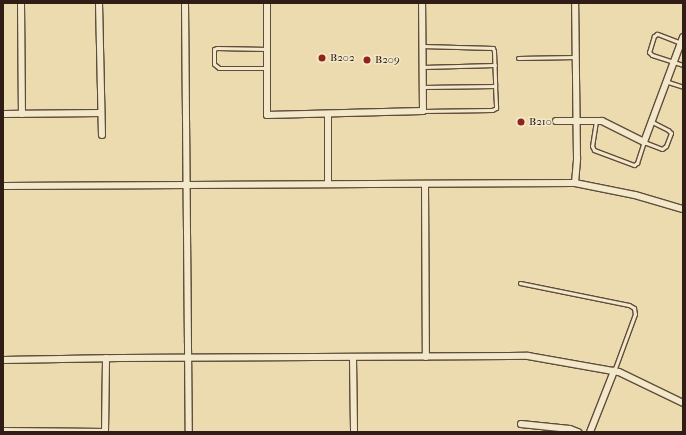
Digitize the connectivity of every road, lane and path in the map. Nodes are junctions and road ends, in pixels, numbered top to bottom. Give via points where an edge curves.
1 (21, 3) edge
2 (98, 3) edge
3 (185, 3) edge
4 (267, 3) edge
5 (422, 3) edge
6 (575, 3) edge
7 (682, 41) edge
8 (422, 46) junction
9 (267, 49) junction
10 (576, 57) junction
11 (518, 58) dead end
12 (675, 62) junction
13 (495, 65) junction
14 (683, 65) edge
15 (267, 68) junction
16 (423, 68) junction
17 (668, 82) junction
18 (495, 86) junction
19 (423, 87) junction
20 (683, 87) edge
21 (424, 111) junction
22 (101, 113) junction
23 (3, 114) edge
24 (22, 114) junction
25 (328, 114) junction
26 (556, 121) dead end
27 (577, 121) junction
28 (596, 121) junction
29 (652, 122) junction
30 (102, 135) dead end
31 (644, 142) junction
32 (575, 183) junction
33 (328, 184) junction
34 (425, 184) junction
35 (187, 185) junction
36 (3, 186) edge
37 (683, 209) edge
38 (520, 283) dead end
39 (426, 357) junction
40 (106, 358) junction
41 (353, 358) junction
42 (188, 359) junction
43 (3, 360) edge
44 (614, 371) junction
45 (683, 403) edge
46 (521, 424) dead end
47 (3, 431) edge
48 (23, 432) edge
49 (104, 432) edge
50 (189, 432) edge
51 (354, 432) edge
52 (578, 432) edge
53 (590, 432) edge

1 - 24 street
2 - 22 street
3 - 35 street
4 - 9 street
5 - 8 street
6 - 10 street
7 - 12 street
7 - 12 lane via 657,34 654,36 649,52
8 - 13 lane via 488,47 494,51
8 - 16 street
9 - 15 street
9 - 15 lane via 214,49 214,64 219,68
10 - 11 lane
10 - 27 street
12 - 14 lane
12 - 17 street
13 - 16 lane
13 - 18 lane
15 - 25 street via 267,114
16 - 19 street
17 - 20 lane
17 - 29 street
18 - 19 lane
18 - 21 lane via 496,108 492,110
19 - 21 street
21 - 25 street
22 - 24 street
22 - 30 street
23 - 24 street
25 - 33 street
26 - 27 street
27 - 28 street
27 - 32 street via 578,158
28 - 31 street via 602,121
28 - 31 lane via 592,146 594,150 634,165
29 - 31 street
29 - 31 lane via 671,133 666,146 662,149
32 - 34 street
32 - 37 street via 635,195
33 - 34 street
33 - 35 street
34 - 39 street
35 - 36 street
35 - 42 street
38 - 44 lane via 630,305 634,308 635,314
39 - 41 street
39 - 44 street via 528,356
40 - 42 street
40 - 43 street
40 - 49 street
41 - 42 street
41 - 51 street
42 - 50 street
44 - 45 street
44 - 53 street
46 - 52 street
47 - 48 street
48 - 49 street

